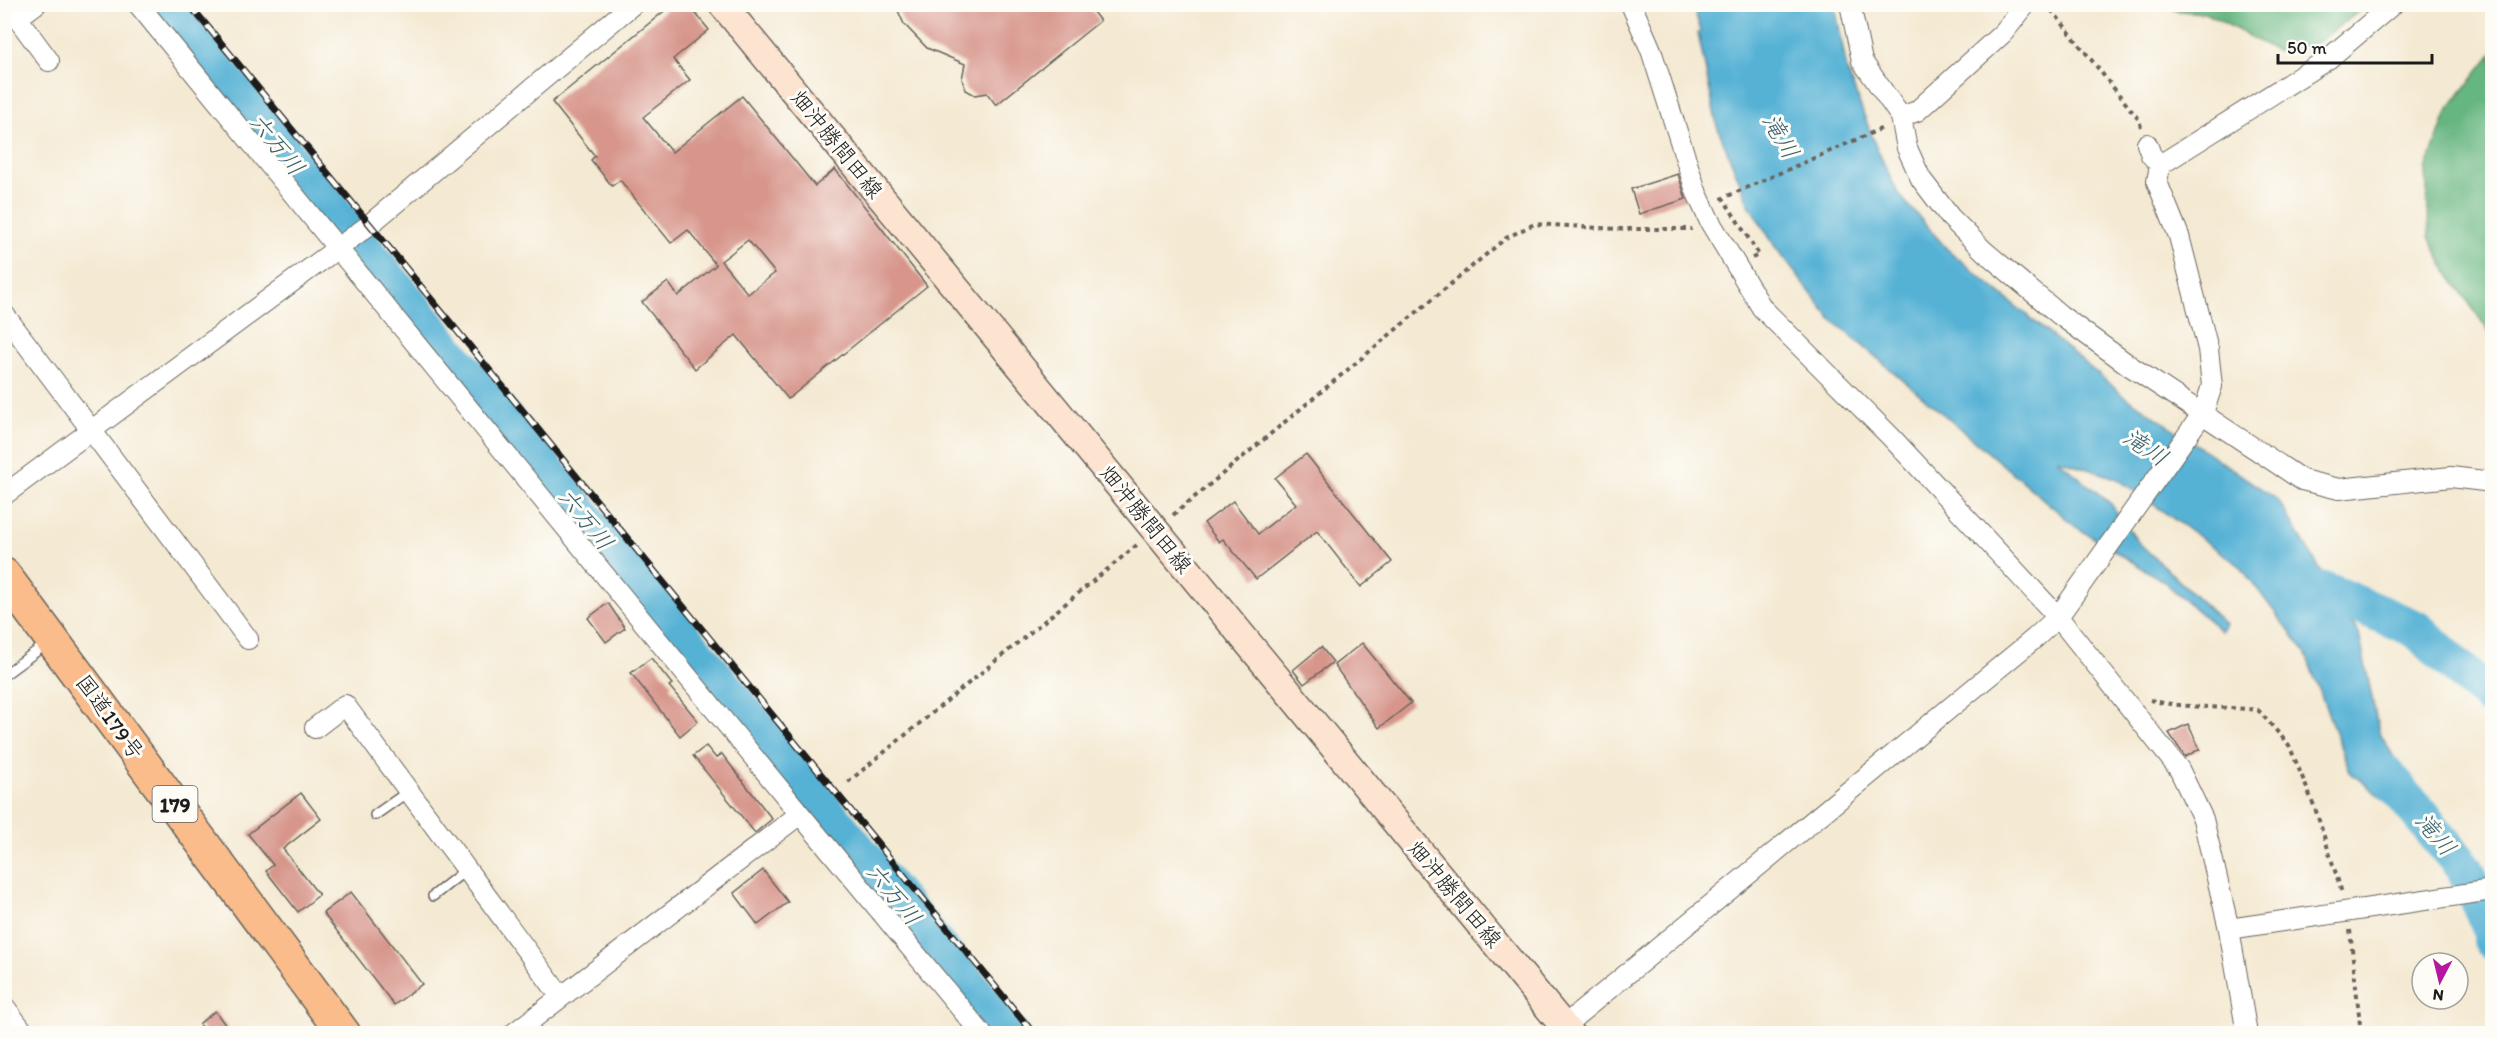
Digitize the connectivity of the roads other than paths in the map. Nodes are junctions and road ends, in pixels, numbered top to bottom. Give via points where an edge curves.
1 (36, 4) edge
2 (138, 4) edge
3 (633, 4) edge
4 (722, 4) edge
5 (1631, 4) edge
6 (1850, 4) edge
7 (2026, 4) edge
8 (2394, 4) edge
9 (12, 11) edge
10 (50, 61) dead end
11 (1893, 122) junction
12 (2147, 144) road end
13 (2160, 165) junction
14 (337, 248) junction
15 (4, 314) edge
16 (2203, 412) junction
17 (92, 430) junction
18 (2493, 482) edge
19 (4, 495) edge
20 (4, 575) edge
21 (2058, 617) junction
22 (53, 639) junction
23 (248, 639) dead end
24 (4, 675) edge
25 (315, 728) dead end
26 (408, 791) junction
27 (800, 814) junction
28 (375, 815) dead end
29 (467, 869) junction
30 (2493, 890) edge
31 (433, 896) dead end
32 (2229, 929) junction
33 (561, 997) junction
34 (4, 1006) edge
35 (1563, 1031) edge
36 (25, 1034) edge
37 (344, 1034) edge
38 (513, 1034) edge
39 (982, 1034) edge
40 (2247, 1034) edge

1 - 9 street
2 - 14 street
3 - 14 street
4 - 35 main road, 畑沖勝間田線
5 - 21 street via 1651,50 1696,191 1710,222 1762,308 1892,437
6 - 11 street via 1862,61
7 - 11 street via 2003,33 1917,111
8 - 13 street via 2328,59
9 - 10 street
11 - 16 street via 1921,179 1950,217 1984,251 2060,315
12 - 13 street
13 - 16 street via 2157,182 2179,236 2208,349 2212,386
14 - 17 street
14 - 27 street
15 - 17 street
16 - 18 street via 2302,480 2339,489 2451,477
16 - 21 street
17 - 19 street
17 - 23 street
20 - 22 highway, 国道179号 / 179
21 - 32 street via 2179,769 2203,819
21 - 35 street
22 - 24 lane
22 - 37 highway, 国道179号 / 179
25 - 26 street via 345,705
26 - 28 lane
26 - 29 street
27 - 33 street
27 - 39 street
29 - 31 lane
29 - 33 street
30 - 32 street
32 - 40 street
33 - 38 street
34 - 36 street

